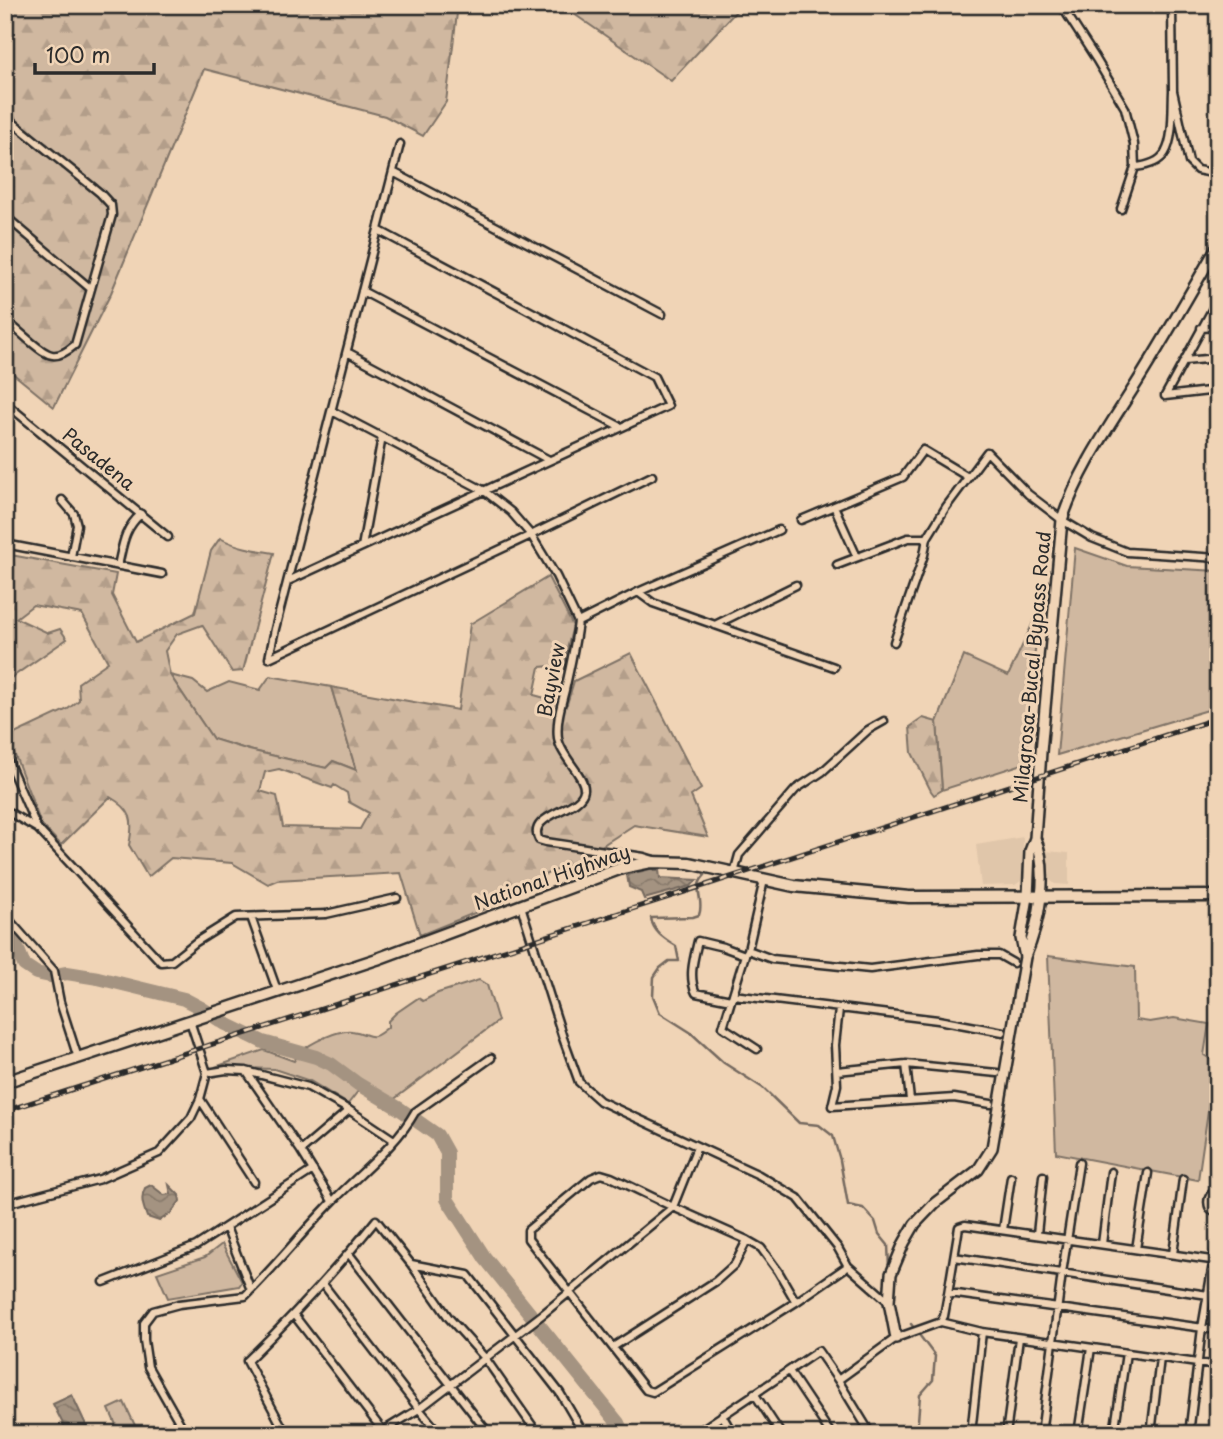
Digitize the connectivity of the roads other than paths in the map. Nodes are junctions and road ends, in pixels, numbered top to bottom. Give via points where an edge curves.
1 (1061, 5) edge
2 (1171, 5) edge
3 (1173, 90) junction
4 (5, 116) edge
5 (400, 144) dead end
6 (1135, 167) junction
7 (393, 172) junction
8 (1218, 174) edge
9 (1121, 209) dead end
10 (5, 216) edge
11 (378, 230) junction
12 (1218, 246) edge
13 (91, 289) junction
14 (362, 291) junction
15 (1218, 299) edge
16 (662, 314) dead end
17 (5, 320) edge
18 (1218, 327) edge
19 (1202, 328) junction
20 (347, 352) junction
21 (1218, 358) edge
22 (1184, 361) junction
23 (1218, 390) edge
24 (7, 407) edge
25 (332, 411) junction
26 (621, 428) junction
27 (383, 437) junction
28 (549, 460) junction
29 (652, 476) dead end
30 (968, 477) junction
31 (483, 490) junction
32 (62, 500) dead end
33 (834, 506) junction
34 (141, 514) junction
35 (801, 520) dead end
36 (1062, 520) junction
37 (779, 530) dead end
38 (531, 535) junction
39 (168, 537) dead end
40 (926, 538) junction
41 (5, 544) edge
42 (362, 547) junction
43 (71, 558) junction
44 (857, 558) junction
45 (1218, 558) edge
46 (837, 565) dead end
47 (118, 566) junction
48 (162, 574) dead end
49 (288, 581) junction
50 (796, 584) dead end
51 (638, 592) junction
52 (578, 622) junction
53 (715, 625) junction
54 (894, 642) dead end
55 (834, 667) dead end
56 (884, 721) dead end
57 (5, 754) edge
58 (5, 810) edge
59 (38, 830) junction
60 (1035, 838) junction
61 (661, 862) junction
62 (734, 873) junction
63 (764, 880) junction
64 (1218, 896) edge
65 (1028, 897) junction
66 (1042, 897) junction
67 (397, 898) dead end
68 (521, 906) junction
69 (5, 915) edge
70 (251, 917) junction
71 (746, 953) junction
72 (1025, 957) junction
73 (1013, 963) dead end
74 (278, 993) junction
75 (732, 998) junction
76 (839, 1009) junction
77 (190, 1021) junction
78 (1003, 1031) dead end
79 (757, 1049) dead end
80 (78, 1058) junction
81 (491, 1058) dead end
82 (906, 1064) junction
83 (246, 1071) junction
84 (837, 1071) junction
85 (207, 1073) junction
86 (997, 1073) dead end
87 (5, 1082) edge
88 (200, 1099) junction
89 (910, 1100) junction
90 (991, 1104) dead end
91 (349, 1110) junction
92 (394, 1140) junction
93 (697, 1147) junction
94 (301, 1151) junction
95 (1079, 1163) dead end
96 (313, 1170) junction
97 (1111, 1172) dead end
98 (1148, 1173) dead end
99 (1043, 1176) dead end
100 (1010, 1177) dead end
101 (1184, 1179) dead end
102 (254, 1182) dead end
103 (1218, 1189) edge
104 (332, 1201) junction
105 (5, 1204) edge
106 (673, 1207) junction
107 (1218, 1214) edge
108 (226, 1227) junction
109 (1003, 1230) junction
110 (1037, 1234) junction
111 (1218, 1235) edge
112 (1067, 1239) junction
113 (747, 1240) junction
114 (1102, 1244) junction
115 (1136, 1249) junction
116 (349, 1254) junction
117 (1173, 1255) junction
118 (954, 1257) junction
119 (1216, 1261) edge
120 (411, 1264) junction
121 (848, 1266) junction
122 (1062, 1273) junction
123 (104, 1282) dead end
124 (323, 1284) junction
125 (251, 1290) junction
126 (569, 1290) junction
127 (948, 1294) junction
128 (1208, 1295) junction
129 (796, 1302) junction
130 (889, 1302) junction
131 (1058, 1308) junction
132 (294, 1315) junction
133 (942, 1322) junction
134 (1202, 1328) junction
135 (1218, 1330) edge
136 (982, 1332) junction
137 (515, 1335) junction
138 (896, 1338) junction
139 (1018, 1338) junction
140 (1054, 1343) junction
141 (613, 1347) junction
142 (1091, 1348) junction
143 (1126, 1353) junction
144 (485, 1358) junction
145 (1160, 1358) junction
146 (1199, 1364) junction
147 (1218, 1367) edge
148 (789, 1371) junction
149 (838, 1380) junction
150 (452, 1384) junction
151 (754, 1393) junction
152 (419, 1409) junction
153 (722, 1416) junction
154 (383, 1432) junction
155 (186, 1434) edge
156 (286, 1434) edge
157 (375, 1434) edge
158 (440, 1434) edge
159 (489, 1434) edge
160 (538, 1434) edge
161 (584, 1434) edge
162 (695, 1434) edge
163 (733, 1434) edge
164 (782, 1434) edge
165 (831, 1434) edge
166 (872, 1434) edge
167 (971, 1434) edge
168 (1006, 1434) edge
169 (1041, 1434) edge
170 (1079, 1434) edge
171 (1114, 1434) edge
172 (1151, 1434) edge
173 (1189, 1434) edge

1 - 6 street via 1125,108
2 - 3 street
3 - 6 street via 1170,139 1164,155 1150,165
3 - 8 street via 1189,162 1197,170
4 - 13 street via 111,205
5 - 7 street
6 - 9 street
7 - 11 street
7 - 16 street
10 - 13 street
11 - 14 street
11 - 26 street via 654,377 668,406
12 - 36 main road, Milagrosa-Bucal Bypass Road via 1097,447
13 - 17 street via 75,345 65,353 44,353
14 - 20 street
14 - 26 street
15 - 19 street
18 - 19 street
19 - 22 street
20 - 25 street
20 - 28 street
21 - 22 street
22 - 23 street via 1165,396
24 - 34 street, Pasadena
25 - 27 street
25 - 49 street
26 - 28 street
27 - 31 street
27 - 42 street
28 - 31 street
29 - 38 street
30 - 33 street via 923,450 903,477
30 - 36 street via 987,452 1028,494
30 - 40 street
31 - 38 street
31 - 42 street
32 - 43 street via 77,525
33 - 35 street
33 - 44 street
34 - 39 street, Pasadena
34 - 47 street via 130,523
36 - 45 street via 1127,552
36 - 60 main road, Milagrosa-Bucal Bypass Road
37 - 51 street
38 - 49 street via 269,658
38 - 52 street
40 - 44 street via 908,538
40 - 54 street
41 - 43 street
42 - 49 street
43 - 47 street
44 - 46 street
47 - 48 street
50 - 53 street
51 - 52 street
51 - 53 street via 653,603
52 - 61 street, Bayview via 558,736 584,789 577,800 542,821 536,835 546,842
53 - 55 street
56 - 62 street via 796,789 739,855
57 - 59 street
58 - 59 street
59 - 70 street via 161,962 172,961 236,917
60 - 65 main road, Milagrosa-Bucal Bypass Road
60 - 66 main road, Milagrosa-Bucal Bypass Road via 1041,850
61 - 62 main road, National Highway via 702,864
61 - 68 main road, National Highway via 622,868
62 - 63 main road, National Highway
63 - 65 main road, National Highway via 909,897
63 - 71 street
64 - 66 main road, National Highway
65 - 66 main road, National Highway
65 - 72 main road, Milagrosa-Bucal Bypass Road via 1021,938
66 - 72 main road, Milagrosa-Bucal Bypass Road
67 - 70 street via 326,914
68 - 74 main road, National Highway
68 - 93 street via 579,1082 600,1101
69 - 80 street via 55,975
70 - 74 street
71 - 73 street via 870,969 978,955 999,955
71 - 75 street
71 - 75 street via 698,942 692,986 696,993
72 - 130 main road via 992,1148 978,1170 934,1203 915,1224 891,1274
74 - 77 main road, National Highway
75 - 76 street
75 - 79 street via 723,1027
76 - 78 street
76 - 84 street
77 - 80 main road, National Highway
77 - 85 street
80 - 87 main road, National Highway
81 - 92 street via 415,1112
82 - 84 street
82 - 86 street
82 - 89 street
83 - 85 street
83 - 91 street via 308,1087
83 - 94 street
84 - 89 street via 832,1106
85 - 88 street
88 - 102 street
88 - 105 street via 191,1118 159,1153 100,1179
89 - 90 street via 954,1098
91 - 92 street
91 - 94 street
92 - 104 street
93 - 106 street
93 - 121 street via 798,1198
94 - 96 street
95 - 112 street
96 - 104 street
96 - 108 street
97 - 114 street
98 - 115 street
99 - 110 street
100 - 109 street
101 - 117 street
103 - 107 street via 1208,1201
104 - 125 street
106 - 113 street
106 - 126 street
106 - 126 street via 611,1177 591,1178 528,1230 528,1239
108 - 123 street via 197,1246
108 - 125 street
109 - 110 street
109 - 118 street via 959,1227
110 - 112 street
111 - 119 street
112 - 114 street
112 - 122 street
113 - 129 street via 761,1248
113 - 141 street via 735,1264 716,1281
114 - 115 street
115 - 117 street
116 - 120 street via 376,1220
116 - 124 street
116 - 150 street
117 - 119 street
118 - 122 street
118 - 127 street
119 - 128 street
120 - 137 street via 468,1275
120 - 144 street via 449,1318
121 - 129 street
121 - 130 street
122 - 128 street
122 - 131 street
124 - 132 street
124 - 152 street
125 - 155 street via 245,1296 153,1311 144,1323 149,1367
126 - 137 street
126 - 141 street
127 - 131 street
127 - 133 street
128 - 134 street
129 - 141 street via 653,1392 646,1390
130 - 138 main road
131 - 134 street
131 - 140 street
132 - 154 street
132 - 156 street via 247,1361
133 - 136 street
133 - 138 street
134 - 135 street
134 - 146 street
136 - 139 street
136 - 167 street
137 - 144 street
137 - 161 street
138 - 149 street
139 - 140 street
139 - 168 street
140 - 142 street
140 - 169 street
142 - 143 street
142 - 170 street
143 - 145 street
143 - 171 street
144 - 150 street
144 - 160 street
145 - 146 street
145 - 172 street
146 - 147 street
146 - 173 street
148 - 149 street via 818,1351
148 - 151 street
148 - 165 street
149 - 166 street
150 - 152 street
150 - 159 street
151 - 153 street
151 - 164 street
152 - 154 street
152 - 158 street
153 - 162 street
153 - 163 street
154 - 157 street

